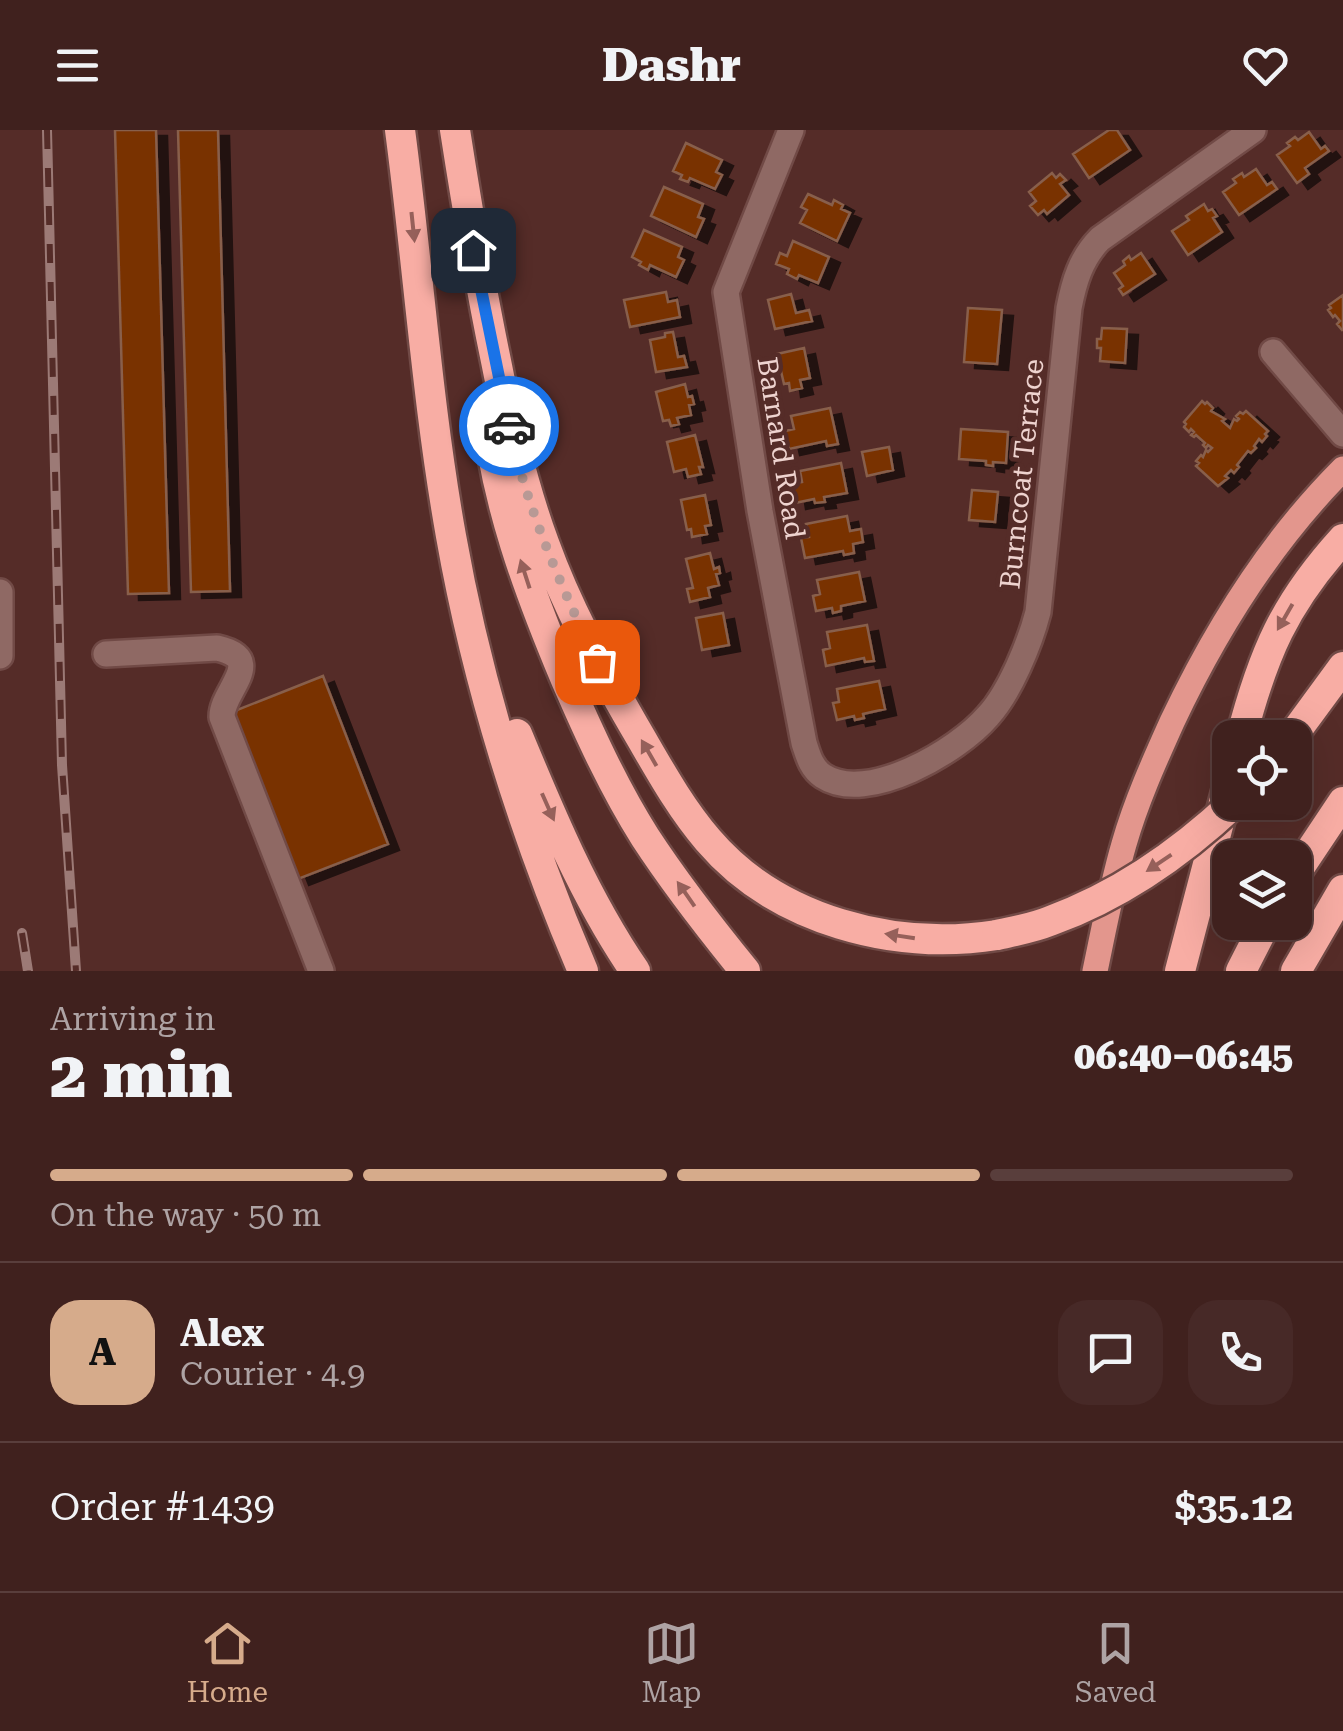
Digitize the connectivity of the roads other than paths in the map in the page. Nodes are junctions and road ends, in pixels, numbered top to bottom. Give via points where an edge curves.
1 (400, 130) edge
2 (455, 130) edge
3 (791, 130) edge
4 (1253, 130) edge
5 (473, 250) junction
6 (1272, 352) dead end
7 (1343, 434) edge
8 (1343, 469) edge
9 (1343, 539) edge
10 (0, 592) edge
11 (469, 620) junction
12 (0, 636) edge
13 (106, 654) dead end
14 (0, 656) edge
15 (1343, 667) edge
16 (1246, 720) edge
17 (1304, 720) edge
18 (826, 778) joint
19 (1343, 802) edge
20 (1214, 820) edge
21 (1220, 820) edge
22 (1312, 848) edge
23 (1343, 890) edge
24 (1256, 940) edge
25 (321, 971) edge
26 (583, 971) edge
27 (636, 971) edge
28 (746, 971) edge
29 (1095, 971) edge
30 (1180, 971) edge
31 (1240, 971) edge
32 (1296, 971) edge

1 -> 11 highway via 434,430
2 - 5 highway
3 - 18 street, Barnard Road via 726,292 804,743
4 - 18 street, Burncoat Terrace via 1100,239 1080,268 1069,308 1038,612 1031,640 990,715 910,770 854,785
20 -> 5 highway, bridge via 1114,892 1046,923 967,940 859,929 806,911 750,878 678,802 597,662 544,543 517,460
28 -> 5 highway via 623,799 531,591 496,470
6 - 7 street
8 - 29 main road via 1262,564 1197,670 1124,841
9 -> 16 highway via 1274,638
10 - 12 street
11 - 26 highway via 525,818
11 -> 27 highway via 586,890
12 - 14 street
13 - 25 street via 217,648 239,658 238,682 222,717
15 - 17 highway
19 - 22 highway
21 - 30 highway
23 - 32 highway
24 - 31 highway

